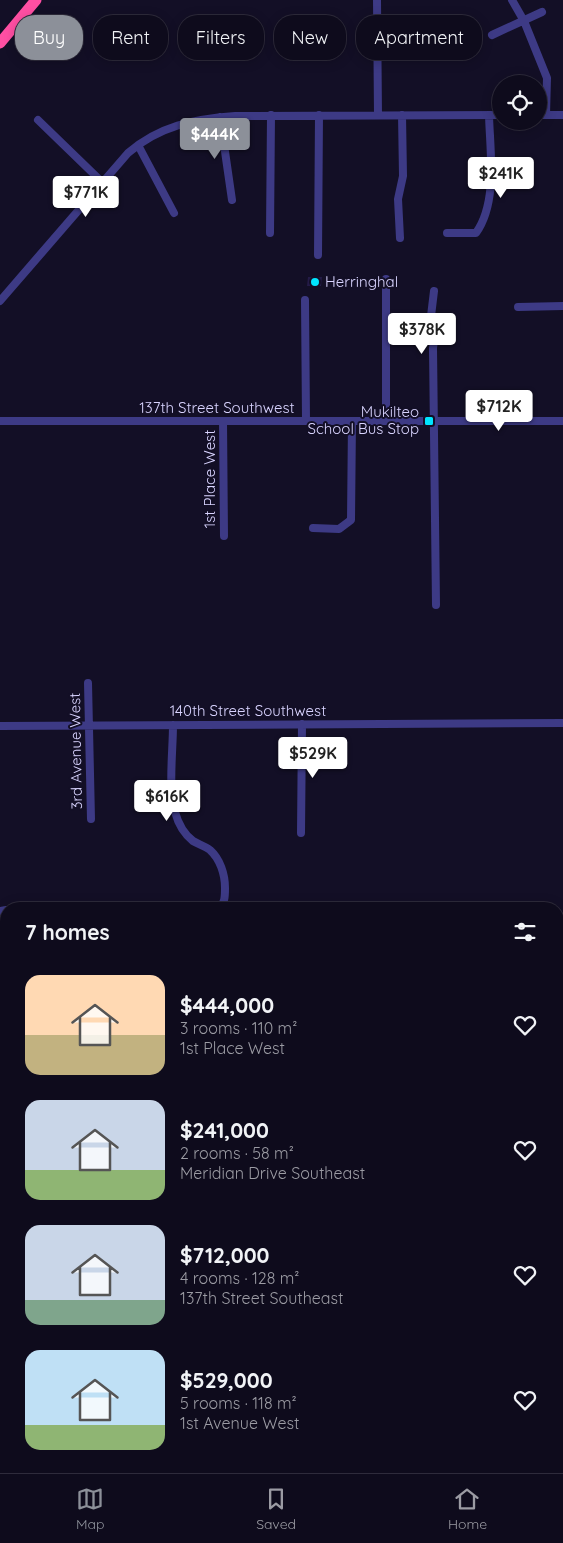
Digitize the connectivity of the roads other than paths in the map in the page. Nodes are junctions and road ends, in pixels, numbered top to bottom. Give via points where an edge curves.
1 (36, 0) edge
2 (376, 0) edge
3 (512, 0) edge
4 (542, 12) dead end
5 (524, 21) junction
6 (492, 35) dead end
7 (0, 43) edge
8 (545, 75) edge
9 (271, 115) junction
10 (319, 115) junction
11 (378, 115) junction
12 (402, 115) junction
13 (489, 115) joint
14 (547, 115) edge
15 (563, 115) edge
16 (220, 117) junction
17 (38, 120) dead end
18 (138, 145) junction
19 (102, 182) junction
20 (232, 200) dead end
21 (174, 213) dead end
22 (270, 233) dead end
23 (447, 233) dead end
24 (400, 238) dead end
25 (318, 255) dead end
26 (386, 279) dead end
27 (434, 291) dead end
28 (305, 300) dead end
29 (0, 301) edge
30 (563, 306) edge
31 (518, 307) dead end
32 (563, 420) edge
33 (0, 421) edge
34 (223, 421) junction
35 (306, 421) junction
36 (352, 421) junction
37 (386, 421) junction
38 (434, 421) junction
39 (313, 528) dead end
40 (224, 536) dead end
41 (436, 605) dead end
42 (88, 683) dead end
43 (563, 723) edge
44 (302, 724) junction
45 (173, 725) junction
46 (0, 726) edge
47 (90, 726) junction
48 (91, 819) dead end
49 (301, 833) dead end
50 (223, 902) edge

1 - 7 highway
2 - 11 street
3 - 5 street
4 - 5 street
5 - 6 street
5 - 8 street
9 - 10 street
9 - 16 street
9 - 22 street
10 - 11 street
10 - 25 street
11 - 12 street
12 - 13 street
12 - 24 street via 403,176 398,199
13 - 23 street via 490,197 486,217 476,233
14 - 15 street
16 - 18 street via 192,120 168,128
16 - 20 street
17 - 19 street
18 - 19 street
18 - 21 street
19 - 29 street
26 - 37 street
27 - 38 street via 431,316 435,334
28 - 35 street
30 - 31 street
32 - 38 street, 137th Street Southwest
33 - 34 street, 137th Street Southwest
34 - 35 street, 137th Street Southwest
34 - 40 street, 1st Place West
35 - 36 street, 137th Street Southwest
36 - 37 street, 137th Street Southwest
36 - 39 street via 351,520 338,529
37 - 38 street, 137th Street Southwest
38 - 41 street
42 - 47 street, 3rd Avenue West
43 - 44 street, 140th Street Southwest
44 - 45 street, 140th Street Southwest
44 - 49 street
45 - 47 street, 140th Street Southwest
45 - 50 street via 172,799 175,812 192,840 210,850 221,865 225,879
46 - 47 street, 140th Street Southwest
47 - 48 street, 3rd Avenue West

